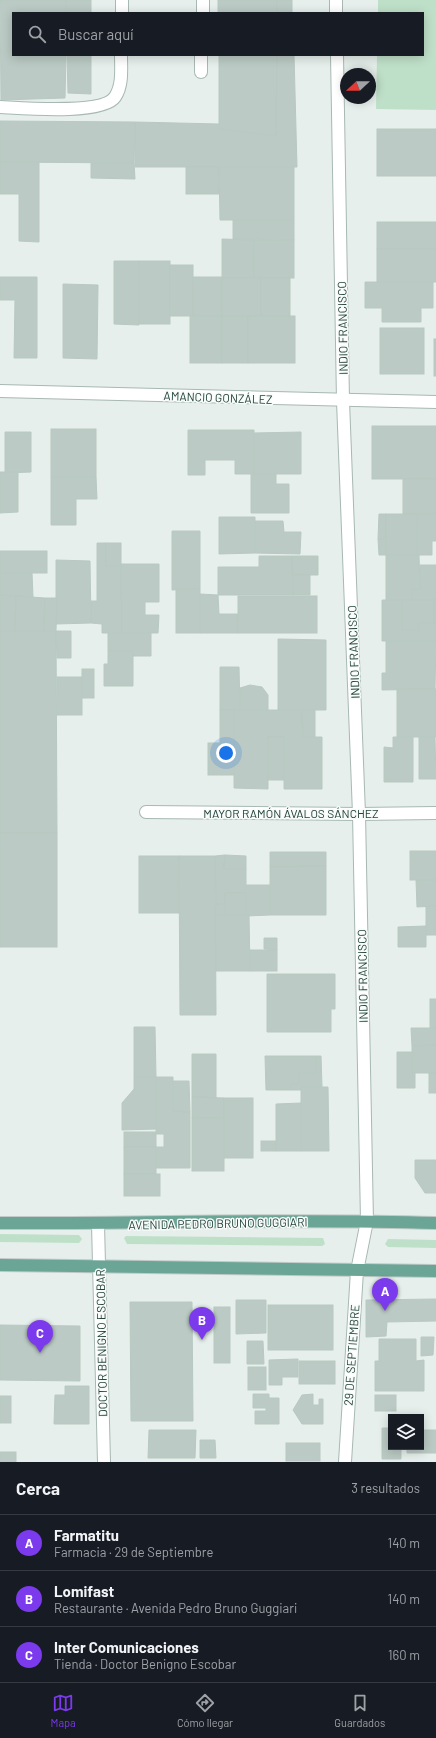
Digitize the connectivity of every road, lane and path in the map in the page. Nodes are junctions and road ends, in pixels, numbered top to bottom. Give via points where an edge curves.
1 (122, 0) edge
2 (203, 0) edge
3 (336, 0) edge
4 (122, 12) edge
5 (203, 12) edge
6 (336, 12) edge
7 (121, 56) edge
8 (202, 56) edge
9 (337, 56) edge
10 (201, 72) dead end
11 (0, 107) edge
12 (0, 391) edge
13 (343, 401) junction
14 (436, 402) edge
15 (146, 812) dead end
16 (436, 813) edge
17 (359, 814) junction
18 (367, 1221) junction
19 (0, 1223) edge
20 (436, 1223) edge
21 (98, 1224) junction
22 (362, 1248) joint
23 (0, 1265) edge
24 (99, 1266) junction
25 (357, 1271) junction
26 (436, 1271) edge
27 (104, 1462) edge
28 (345, 1462) edge

1 - 4 street
2 - 5 street
3 - 6 street
7 - 11 street via 120,83 114,98 105,106 86,109
8 - 10 street
9 - 13 street, INDIO FRANCISCO
12 - 13 street, AMANCIO GONZÁLEZ
13 - 14 street, AMANCIO GONZÁLEZ
13 - 17 street, INDIO FRANCISCO
15 - 17 street, MAYOR RAMÓN ÁVALOS SÁNCHEZ
16 - 17 street, MAYOR RAMÓN ÁVALOS SÁNCHEZ
17 - 18 street, INDIO FRANCISCO
18 - 20 main road, AVENIDA PEDRO BRUNO GUGGIARI
18 - 21 main road, AVENIDA PEDRO BRUNO GUGGIARI
18 - 22 street, INDIO FRANCISCO
19 - 21 main road, AVENIDA PEDRO BRUNO GUGGIARI
21 - 24 street, DOCTOR BENIGNO ESCOBAR
22 - 25 street, 29 DE SEPTIEMBRE
23 - 24 main road
24 - 25 main road
24 - 27 street, DOCTOR BENIGNO ESCOBAR
25 - 26 main road
25 - 28 street, 29 DE SEPTIEMBRE

